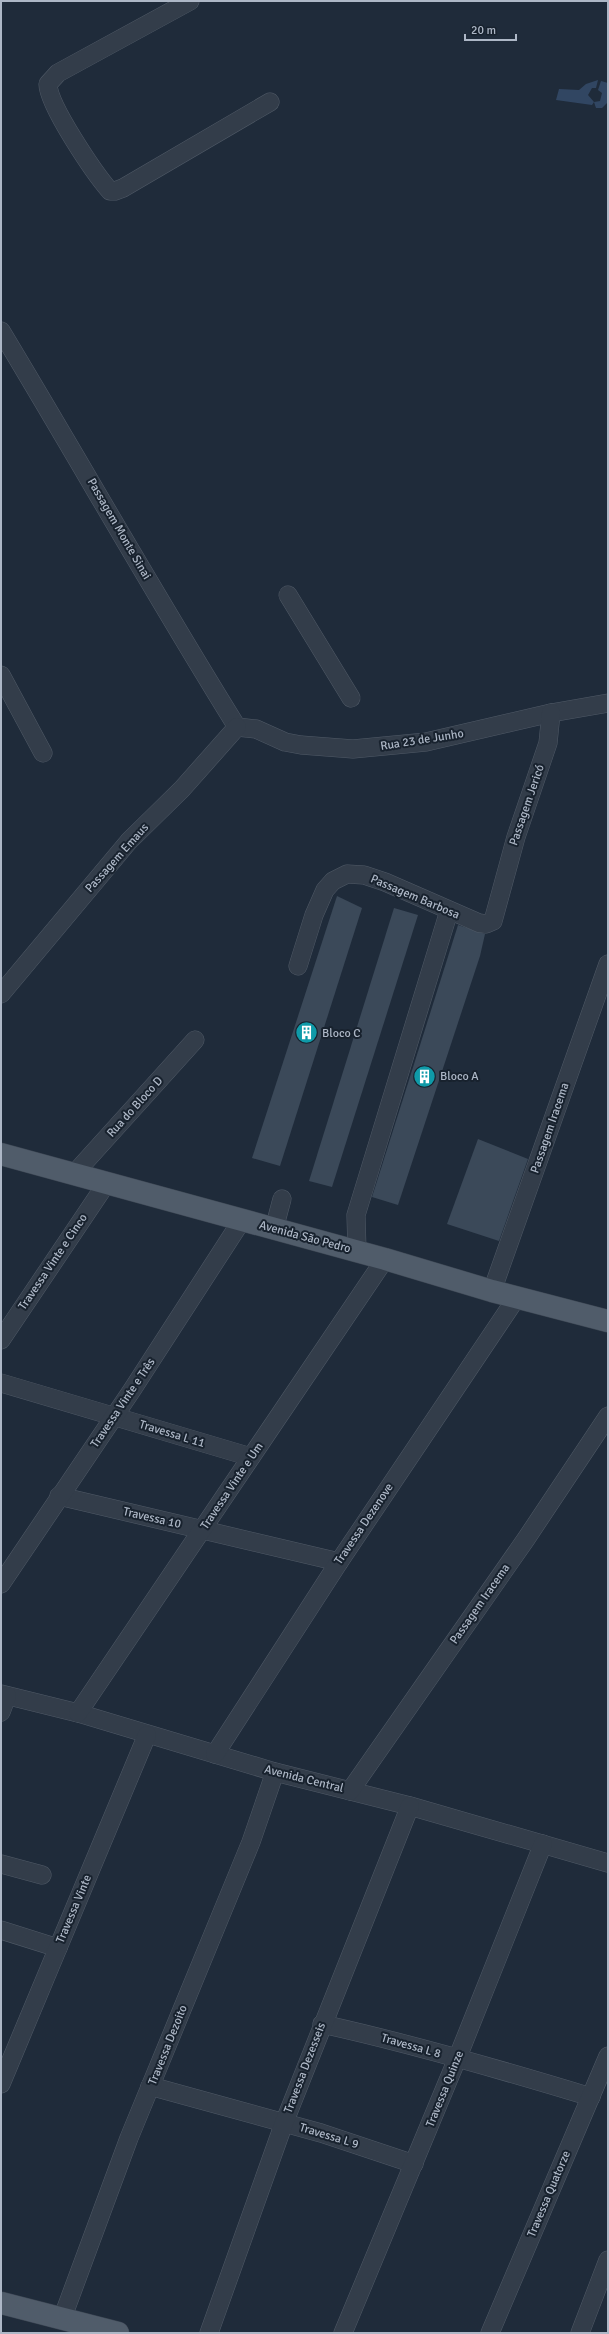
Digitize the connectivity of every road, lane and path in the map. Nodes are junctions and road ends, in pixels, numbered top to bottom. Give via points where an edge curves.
1 (190, 1) edge
2 (270, 102) dead end
3 (1, 331) edge
4 (288, 595) dead end
5 (1, 675) edge
6 (351, 698) dead end
7 (608, 703) edge
8 (551, 713) junction
9 (237, 727) junction
10 (43, 753) dead end
11 (499, 897) joint
12 (449, 911) junction
13 (298, 966) dead end
14 (608, 966) edge
15 (1, 994) edge
16 (195, 1040) dead end
17 (1, 1154) edge
18 (74, 1174) junction
19 (106, 1184) junction
20 (282, 1198) dead end
21 (242, 1220) junction
22 (274, 1229) junction
23 (357, 1251) junction
24 (385, 1259) junction
25 (492, 1291) junction
26 (517, 1297) junction
27 (608, 1321) edge
28 (1, 1340) edge
29 (1, 1383) edge
30 (113, 1416) junction
31 (608, 1416) edge
32 (251, 1458) junction
33 (59, 1496) junction
34 (202, 1530) junction
35 (339, 1562) junction
36 (1, 1584) edge
37 (4, 1695) edge
38 (1, 1712) edge
39 (78, 1713) junction
40 (147, 1735) junction
41 (215, 1754) junction
42 (275, 1772) junction
43 (350, 1791) junction
44 (410, 1806) junction
45 (543, 1844) junction
46 (608, 1863) edge
47 (1, 1864) edge
48 (42, 1875) dead end
49 (1, 1930) edge
50 (58, 1948) junction
51 (322, 2024) junction
52 (608, 2056) edge
53 (457, 2059) junction
54 (1, 2084) edge
55 (150, 2086) junction
56 (591, 2097) junction
57 (284, 2123) junction
58 (414, 2164) junction
59 (608, 2260) edge
60 (1, 2303) edge
61 (62, 2319) junction
62 (118, 2333) edge
63 (209, 2333) edge
64 (343, 2333) edge
65 (490, 2333) edge
66 (580, 2333) edge

1 - 2 street via 58,73 48,84 48,92 58,112 98,176 110,191 123,188
3 - 9 street, Passagem Monte Sinai
4 - 6 street
5 - 10 street
7 - 8 street, Rua 23 de Junho
8 - 9 street, Rua 23 de Junho via 426,742 353,749 300,745 285,742 256,730
8 - 11 street, Passagem Jericó via 548,743
9 - 15 street, Passagem Emaus via 182,789 129,841
11 - 12 street, Passagem Barbosa via 495,918 486,924
12 - 13 street, Passagem Barbosa via 384,882 364,875 347,874 333,881 325,890
12 - 23 street via 356,1215
14 - 25 street, Passagem Iracema
16 - 18 street, Rua do Bloco D
17 - 18 main road, Avenida São Pedro
18 - 19 main road, Avenida São Pedro
19 - 21 main road, Avenida São Pedro
19 - 28 street, Travessa Vinte e Cinco
20 - 22 street
21 - 22 main road, Avenida São Pedro
21 - 30 street, Travessa Vinte e Três
22 - 23 main road, Avenida São Pedro
23 - 24 main road, Avenida São Pedro
24 - 25 main road, Avenida São Pedro
24 - 32 street, Travessa Vinte e Um
25 - 26 main road, Avenida São Pedro
26 - 27 main road, Avenida São Pedro
26 - 35 street, Travessa Dezenove
29 - 30 street, Travessa L 11
30 - 32 street, Travessa L 11
30 - 33 street, Travessa Vinte e Três
31 - 43 street, Passagem Iracema via 526,1539
32 - 34 street, Travessa Vinte e Um
33 - 34 street, Travessa 10
33 - 36 street, Travessa Vinte e Três
34 - 35 street, Travessa 10
34 - 39 street, Travessa Vinte e Um
35 - 41 street, Travessa Dezenove
37 - 38 street
37 - 39 street, Avenida Central
39 - 40 street, Avenida Central
40 - 41 street, Avenida Central
40 - 50 street, Travessa Vinte
41 - 42 street, Avenida Central
42 - 43 street, Avenida Central
42 - 55 street, Travessa Dezoito via 251,1842
43 - 44 street, Avenida Central
44 - 45 street, Avenida Central
44 - 51 street, Travessa Dezesseis
45 - 46 street, Avenida Central
45 - 53 street, Travessa Quinze
47 - 48 street
49 - 50 street
50 - 54 street, Travessa Vinte
51 - 53 street, Travessa L 8
51 - 57 street, Travessa Dezesseis
52 - 56 street, Travessa Quatorze
53 - 56 street, Travessa L 8
53 - 58 street, Travessa Quinze
55 - 57 street, Travessa L 9
55 - 61 street, Travessa Dezoito
56 - 65 street, Travessa Quatorze
57 - 58 street, Travessa L 9
57 - 63 street, Travessa Dezesseis
58 - 64 street, Travessa Quinze
59 - 66 street
60 - 61 main road
61 - 62 main road

